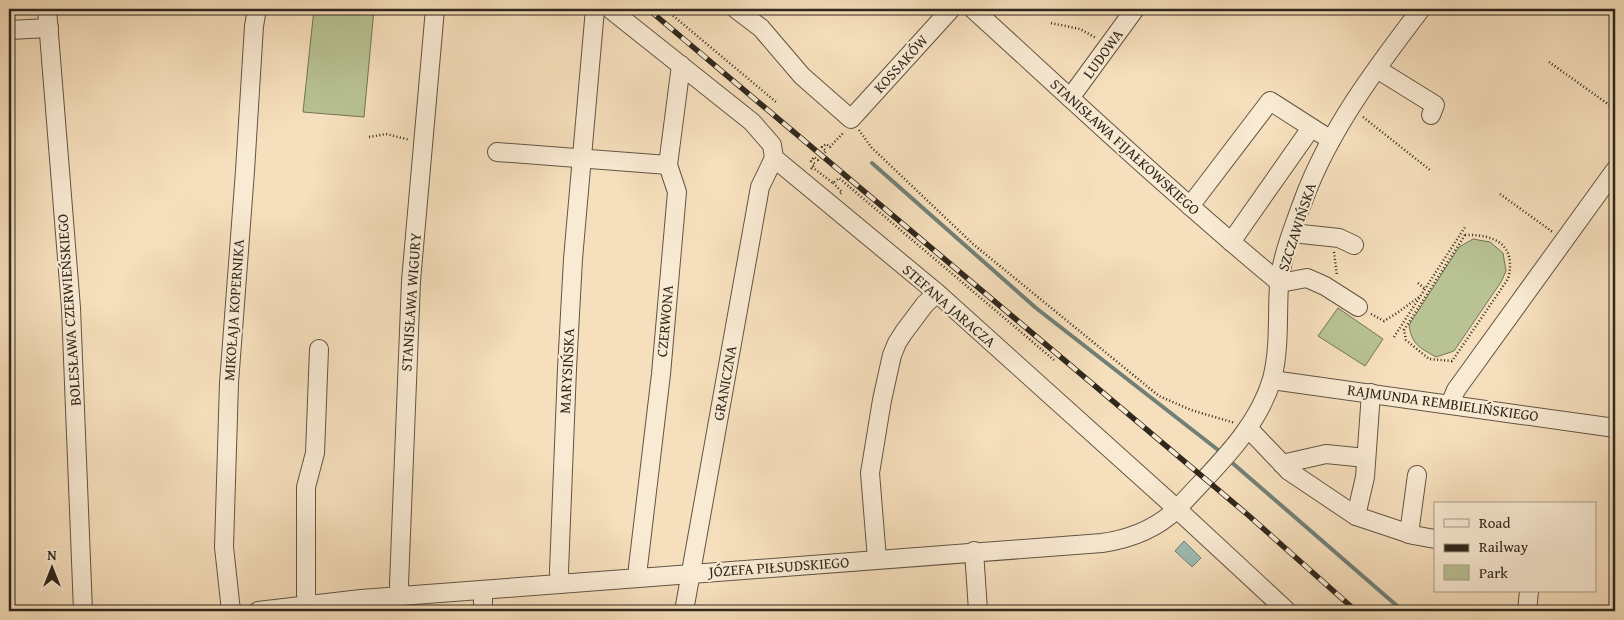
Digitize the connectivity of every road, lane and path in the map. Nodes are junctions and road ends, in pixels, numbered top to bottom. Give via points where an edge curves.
1 (47, 9) edge
2 (257, 9) edge
3 (435, 9) edge
4 (595, 9) edge
5 (610, 9) edge
6 (665, 9) edge
7 (736, 9) edge
8 (951, 9) edge
9 (973, 9) edge
10 (1135, 9) edge
11 (1422, 9) edge
12 (1051, 23) dead end
13 (49, 28) junction
14 (9, 30) edge
15 (1098, 39) dead end
16 (1549, 62) dead end
17 (681, 65) junction
18 (1377, 69) junction
19 (1070, 98) junction
20 (776, 102) dead end
21 (1615, 110) edge
22 (1431, 115) dead end
23 (1362, 116) dead end
24 (854, 124) junction
25 (1311, 128) junction
26 (369, 137) dead end
27 (1331, 140) junction
28 (423, 145) junction
29 (497, 152) dead end
30 (582, 158) junction
31 (774, 158) junction
32 (668, 165) junction
33 (812, 167) junction
34 (1430, 170) dead end
35 (1615, 170) edge
36 (796, 176) junction
37 (833, 183) junction
38 (840, 189) dead end
39 (1500, 194) dead end
40 (1190, 206) junction
41 (1465, 227) dead end
42 (1292, 233) junction
43 (1333, 237) junction
44 (1564, 240) junction
45 (1231, 242) junction
46 (1354, 245) dead end
47 (1444, 263) junction
48 (1280, 283) junction
49 (1418, 283) dead end
50 (1425, 289) junction
51 (937, 293) junction
52 (1340, 295) junction
53 (1420, 296) junction
54 (1417, 306) junction
55 (1358, 307) joint
56 (1394, 337) dead end
57 (319, 349) dead end
58 (1054, 360) dead end
59 (1272, 380) junction
60 (1371, 393) junction
61 (1450, 404) junction
62 (1244, 426) junction
63 (1615, 428) edge
64 (1366, 458) junction
65 (1220, 461) joint
66 (1282, 464) junction
67 (1417, 475) dead end
68 (1177, 509) junction
69 (1356, 516) junction
70 (1409, 534) junction
71 (1434, 539) edge
72 (974, 551) junction
73 (877, 559) junction
74 (690, 574) junction
75 (638, 578) junction
76 (560, 584) junction
77 (9, 589) edge
78 (483, 590) junction
79 (1529, 592) edge
80 (400, 596) junction
81 (308, 605) junction
82 (11, 611) edge
83 (83, 611) edge
84 (231, 611) edge
85 (258, 611) edge
86 (483, 611) edge
87 (684, 611) edge
88 (978, 611) edge
89 (1287, 611) edge
90 (1527, 611) edge

1 - 13 street, BOLESŁAWA CZERWIEŃSKIEGO
2 - 84 street, MIKOŁAJA KOPERNIKA via 229,383 224,547
3 - 28 street, STANISŁAWA WIGURY
4 - 30 street, MARYSIŃSKA
5 - 17 street, STEFANA JARACZA
6 - 20 path
7 - 24 street via 761,28 802,76
8 - 24 street, KOSSAKÓW
9 - 19 street, STANISŁAWA FIJAŁKOWSKIEGO
10 - 19 street, LUDOWA
11 - 18 street, SZCZAWIŃSKA
12 - 15 path via 1080,29
13 - 14 street
13 - 83 street, BOLESŁAWA CZERWIEŃSKIEGO via 71,308
16 - 21 path
17 - 31 street, STEFANA JARACZA via 752,122 772,145
17 - 32 street, CZERWONA
18 - 22 street via 1435,105
18 - 27 street, SZCZAWIŃSKA
19 - 40 street, STANISŁAWA FIJAŁKOWSKIEGO
23 - 34 path
24 - 33 path via 830,147 826,144 822,147 826,151 818,160 814,157
24 - 62 path via 871,147 973,244 1159,396 1191,410
25 - 27 street
25 - 40 street via 1270,101
25 - 45 street
26 - 28 path via 386,134
27 - 42 street, SZCZAWIŃSKA via 1310,182
28 - 80 street, STANISŁAWA WIGURY via 410,305
29 - 30 street
30 - 32 street
30 - 76 street, MARYSIŃSKA via 567,369
31 - 36 street, STEFANA JARACZA
31 - 74 street, GRANICZNA via 760,187
32 - 75 street, CZERWONA via 677,192
33 - 36 path via 805,174
33 - 37 path
35 - 44 street
36 - 51 street, STEFANA JARACZA
37 - 38 path
37 - 58 path via 839,178
39 - 44 path
40 - 45 street, STANISŁAWA FIJAŁKOWSKIEGO
41 - 47 path
42 - 43 street
42 - 48 street, SZCZAWIŃSKA
43 - 46 street
43 - 52 path
44 - 61 street via 1456,390
45 - 48 street, STANISŁAWA FIJAŁKOWSKIEGO
47 - 50 path
47 - 54 path
47 - 54 path via 1465,235 1470,235 1492,237 1504,246 1512,266 1508,279 1452,361 1429,359 1406,340 1404,330
48 - 52 street via 1307,278
48 - 59 street, SZCZAWIŃSKA
49 - 50 path
50 - 53 path
51 - 68 street, STEFANA JARACZA
51 - 73 street via 896,343 892,355 870,473
52 - 55 street
53 - 54 path
53 - 55 path via 1384,321
54 - 56 path
57 - 81 street via 315,453 306,487
59 - 60 street, RAJMUNDA REMBIELIŃSKIEGO
59 - 62 street, SZCZAWIŃSKA via 1264,399
60 - 61 street, RAJMUNDA REMBIELIŃSKIEGO
60 - 64 street
61 - 63 street, RAJMUNDA REMBIELIŃSKIEGO
62 - 65 street, SZCZAWIŃSKA via 1233,447
62 - 66 street
64 - 66 street via 1326,454
64 - 69 street
65 - 68 street, JÓZEFA PIŁSUDSKIEGO
66 - 69 street
67 - 70 street
68 - 72 street, JÓZEFA PIŁSUDSKIEGO via 1157,524 1121,540
68 - 89 street, STEFANA JARACZA
69 - 70 street
70 - 71 street
72 - 73 street, JÓZEFA PIŁSUDSKIEGO
72 - 88 street
73 - 74 street, JÓZEFA PIŁSUDSKIEGO
74 - 75 street, JÓZEFA PIŁSUDSKIEGO
74 - 87 street, GRANICZNA
75 - 76 street, JÓZEFA PIŁSUDSKIEGO
76 - 78 street, JÓZEFA PIŁSUDSKIEGO
77 - 82 path
78 - 80 street, JÓZEFA PIŁSUDSKIEGO
78 - 86 street
79 - 90 street
80 - 81 street, JÓZEFA PIŁSUDSKIEGO
81 - 85 street, JÓZEFA PIŁSUDSKIEGO

